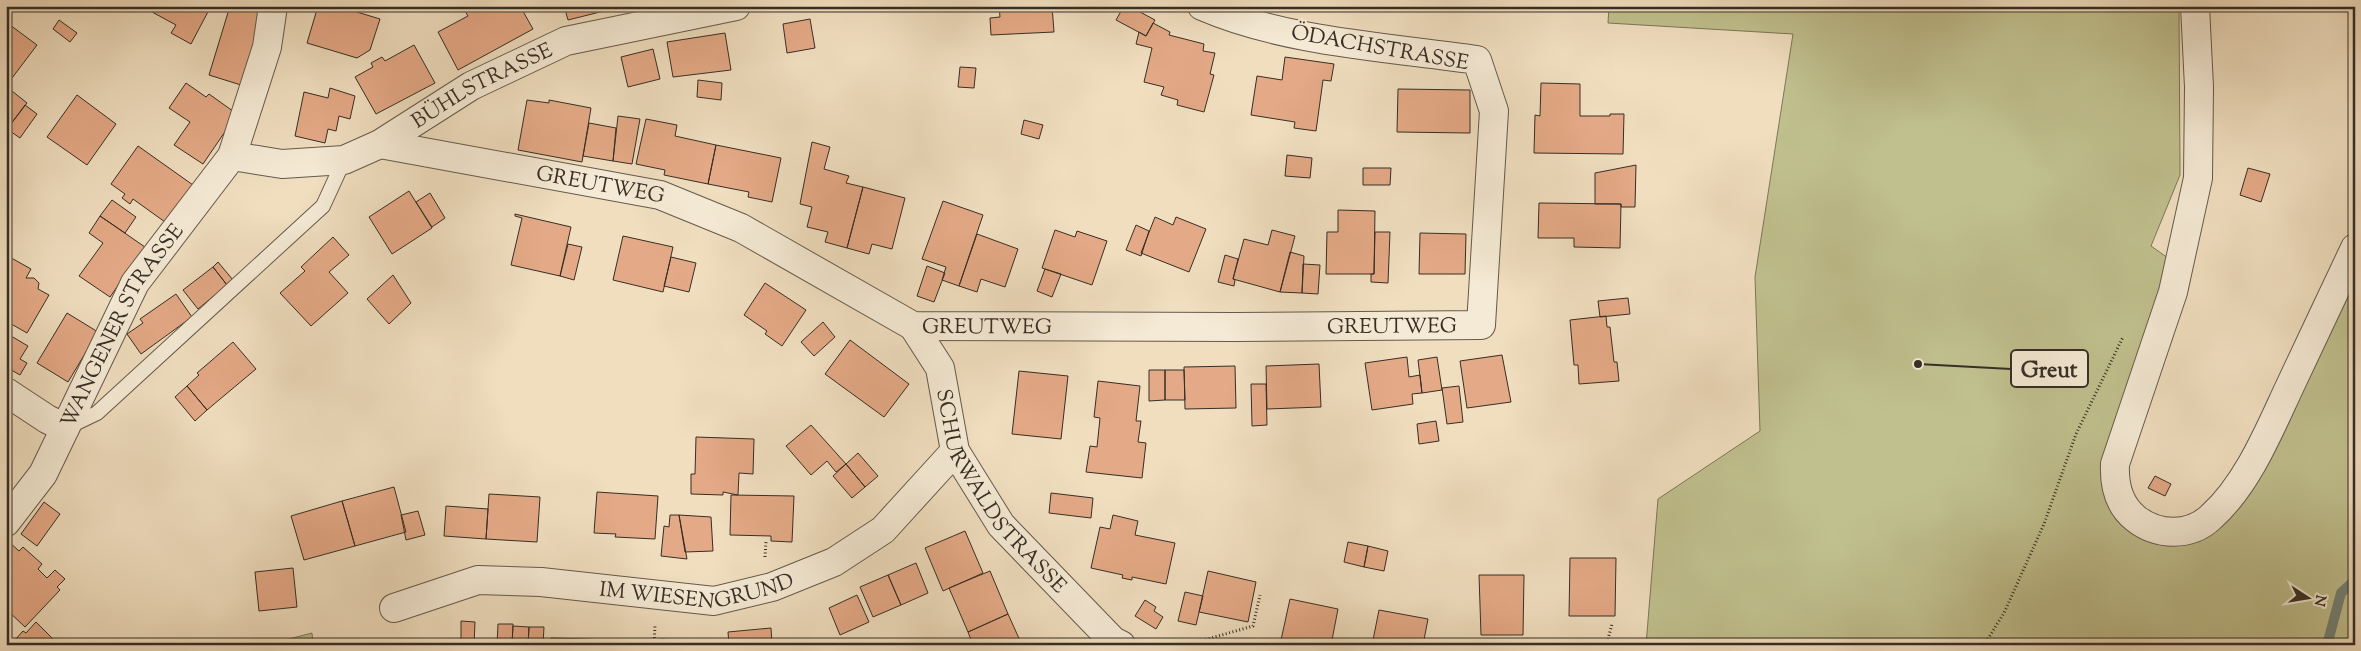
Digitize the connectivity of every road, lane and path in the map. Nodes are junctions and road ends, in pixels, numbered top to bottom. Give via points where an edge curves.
1 (273, 6) edge
2 (736, 6) edge
3 (1202, 6) edge
4 (2195, 6) edge
5 (380, 144) junction
6 (232, 156) junction
7 (344, 160) junction
8 (2355, 248) edge
9 (1481, 325) joint
10 (913, 326) junction
11 (2124, 333) dead end
12 (6, 392) edge
13 (65, 428) junction
14 (955, 451) junction
15 (6, 522) edge
16 (1260, 595) dead end
17 (394, 608) dead end
18 (1612, 624) dead end
19 (1116, 643) edge
20 (1194, 645) edge
21 (1595, 645) edge
22 (1984, 645) edge

1 - 6 street, WANGENER STRASSE via 267,47
2 - 5 street, BÜHLSTRASSE via 566,41 471,86
3 - 9 street, ÖDACHSTRASSE via 1226,17 1303,36 1477,60 1494,111
4 - 8 street via 2199,87 2198,178 2173,292 2116,464 2114,481 2119,496 2135,518 2153,529 2170,532 2188,531 2212,517 2254,462
5 - 7 street, BÜHLSTRASSE
5 - 10 street, GREUTWEG via 660,195 742,228
6 - 7 street, BÜHLSTRASSE via 282,164
6 - 13 street, WANGENER STRASSE via 136,283
7 - 13 lane, WANGENER STRASSE via 323,206 97,413
9 - 10 street, GREUTWEG
10 - 14 street, SCHURWALDSTRASSE via 940,368
11 - 22 path via 2076,434 2044,524 2004,613
12 - 13 street
13 - 15 street via 43,474
14 - 17 street, IM WIESENGRUND via 883,530 834,562 772,587 714,601 541,582 478,580
14 - 19 street, SCHURWALDSTRASSE via 1001,525
16 - 20 path via 1252,626
18 - 21 path via 1608,639

